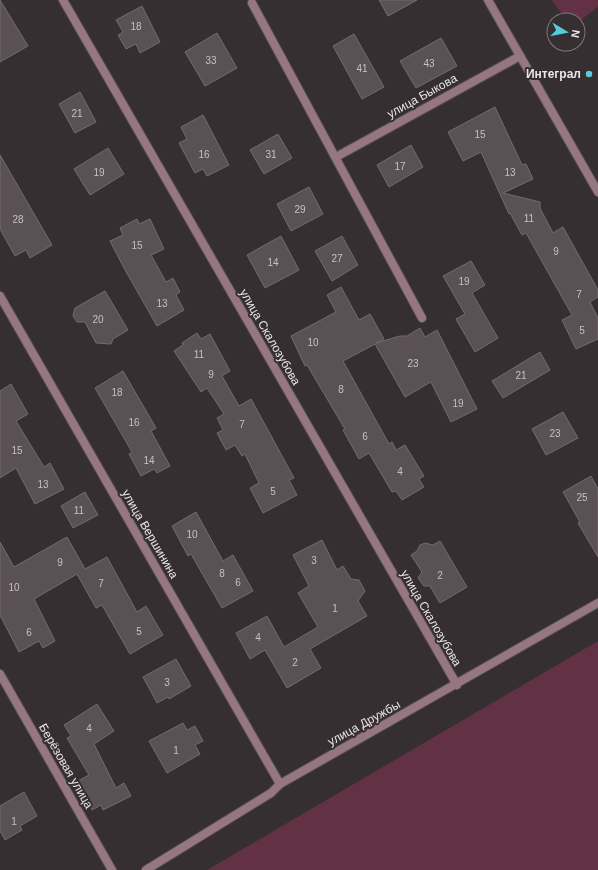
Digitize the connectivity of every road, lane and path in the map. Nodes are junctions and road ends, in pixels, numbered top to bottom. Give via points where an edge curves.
1 (63, 0) edge
2 (488, 0) edge
3 (252, 3) dead end
4 (520, 56) junction
5 (336, 157) junction
6 (598, 192) edge
7 (0, 296) edge
8 (422, 318) dead end
9 (598, 603) edge
10 (0, 674) edge
11 (457, 685) junction
12 (280, 784) junction
13 (112, 870) edge
14 (146, 870) edge

1 - 11 street, улица Скалозубова
2 - 4 street
3 - 5 street
4 - 5 street, улица Быкова
4 - 6 street
5 - 8 street
7 - 12 street, улица Вершинина
9 - 11 street, улица Дружбы
10 - 13 street, Берёзовая улица
11 - 12 street, улица Дружбы
12 - 14 street, улица Дружбы via 271,793

